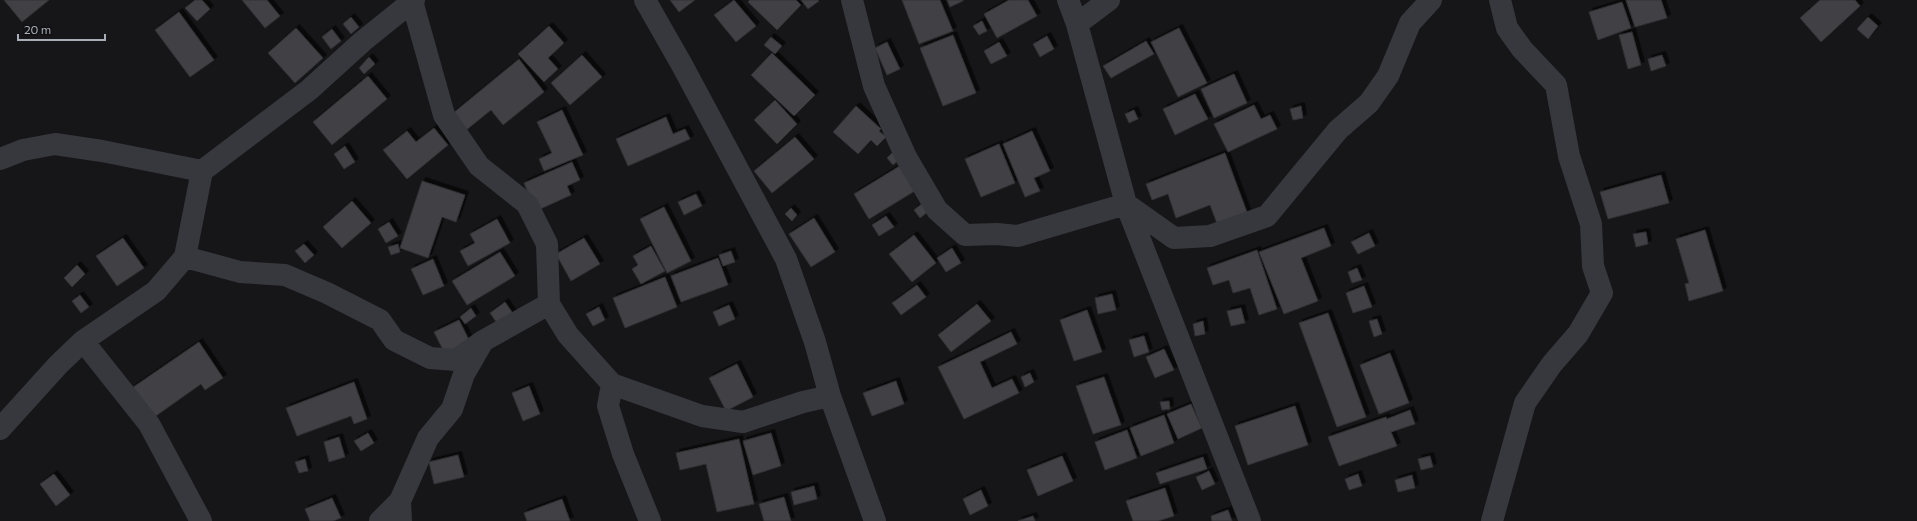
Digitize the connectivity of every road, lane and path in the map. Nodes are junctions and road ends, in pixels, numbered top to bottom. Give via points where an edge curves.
1 (413, 0) edge
2 (645, 0) edge
3 (852, 0) edge
4 (1068, 0) edge
5 (1110, 0) edge
6 (1430, 0) edge
7 (1500, 0) edge
8 (1077, 24) junction
9 (0, 159) edge
10 (202, 171) junction
11 (1126, 204) junction
12 (184, 257) junction
13 (549, 304) junction
14 (83, 341) junction
15 (483, 341) junction
16 (612, 384) junction
17 (830, 396) junction
18 (0, 429) edge
19 (400, 511) edge
20 (201, 521) edge
21 (380, 521) edge
22 (650, 521) edge
23 (875, 521) edge
24 (1250, 521) edge
25 (1492, 521) edge

1 - 10 street via 363,40 308,90
1 - 13 street via 444,115 479,166 527,204 547,244
2 - 17 street via 786,259 815,342
3 - 11 street via 874,86 906,157 936,210 965,235 1018,236
4 - 8 street
5 - 8 street
6 - 11 street via 1410,23 1388,76 1369,103 1338,130 1267,216 1210,236 1174,238
7 - 25 street via 1506,28 1556,85 1569,156 1591,224 1593,266 1602,293 1578,334 1552,364 1525,403
8 - 11 street
9 - 10 street via 23,150 55,144
10 - 12 street
11 - 24 street
12 - 14 street via 156,290
12 - 15 street via 240,272 285,275 380,320 394,340 430,358 456,360
13 - 15 street
13 - 16 street via 568,335
14 - 18 street
14 - 20 street via 149,424
15 - 19 street via 464,374 452,409 428,438
16 - 17 street via 702,416 743,422
16 - 22 street via 608,406 623,454
17 - 23 street
19 - 21 street

